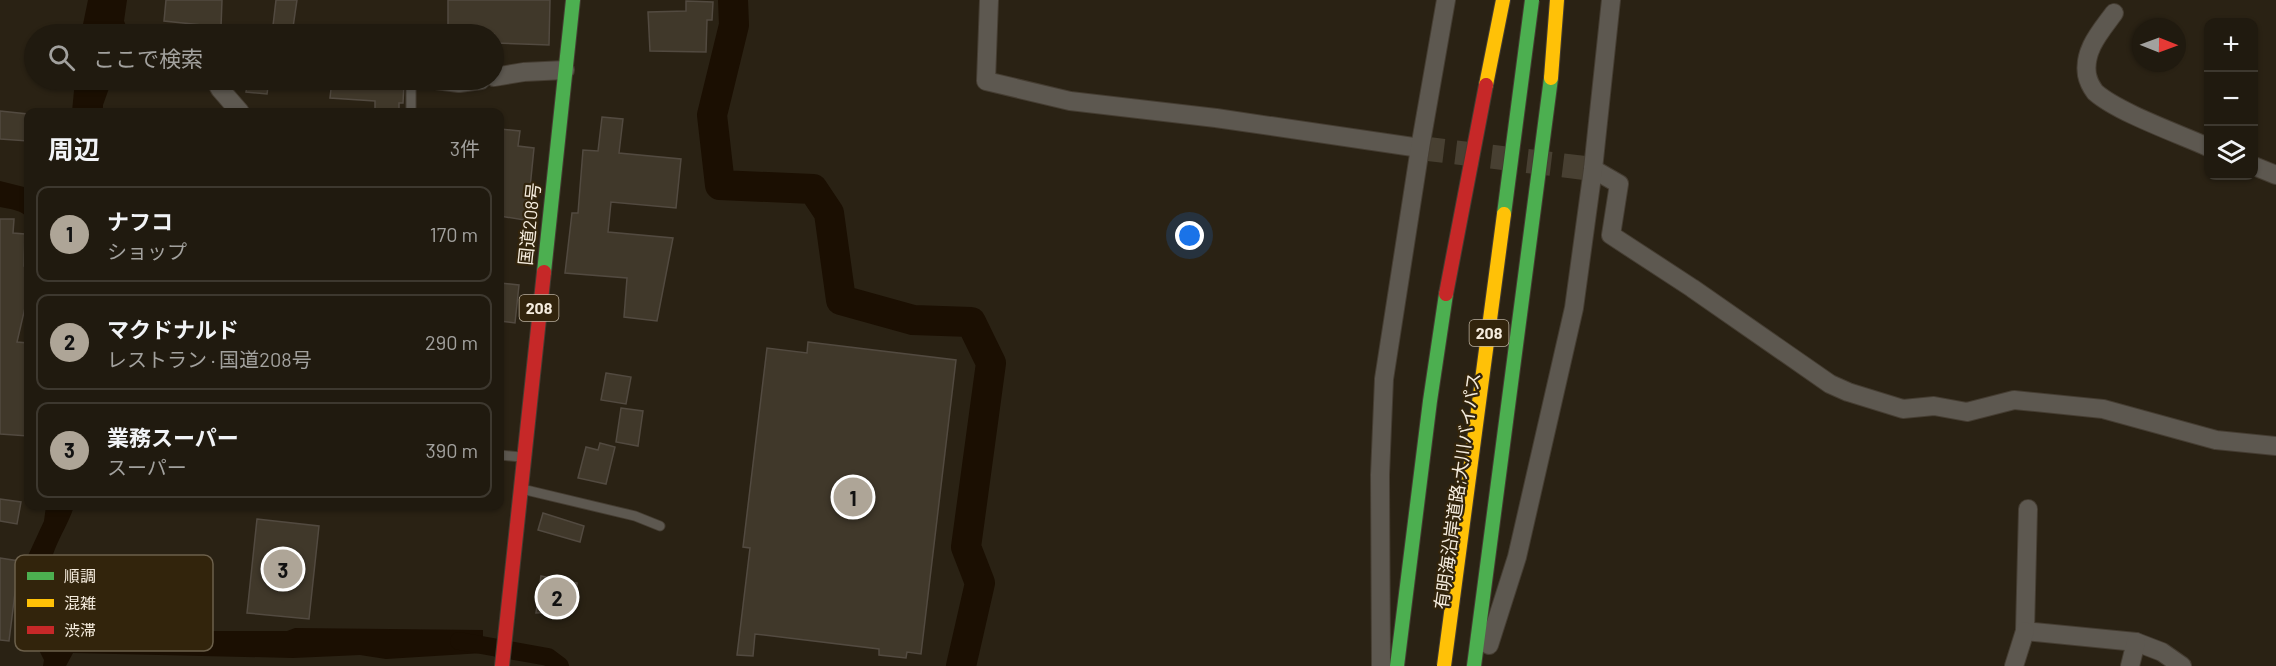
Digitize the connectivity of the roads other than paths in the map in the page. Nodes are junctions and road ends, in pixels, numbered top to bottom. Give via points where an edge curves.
1 (573, 0) edge
2 (989, 0) edge
3 (1446, 0) edge
4 (1503, 0) edge
5 (1532, 0) edge
6 (1542, 0) edge
7 (1557, 0) edge
8 (1611, 0) edge
9 (2114, 12) dead end
10 (565, 70) junction
11 (504, 75) edge
12 (221, 90) edge
13 (411, 90) edge
14 (236, 108) edge
15 (411, 108) edge
16 (2204, 145) edge
17 (1420, 148) junction
18 (2258, 168) edge
19 (1593, 169) junction
20 (2276, 175) edge
21 (2276, 446) edge
22 (504, 455) edge
23 (523, 457) junction
24 (521, 488) junction
25 (2028, 509) dead end
26 (660, 526) dead end
27 (2025, 631) junction
28 (2136, 642) junction
29 (503, 662) edge
30 (1381, 666) edge
31 (1397, 666) edge
32 (1444, 666) edge
33 (1453, 666) edge
34 (1474, 666) edge
35 (1482, 666) edge
36 (2014, 666) edge
37 (2130, 666) edge
38 (2182, 666) edge

1 - 10 highway, 国道208号 / 208
2 - 17 street via 986,81 1070,101
3 - 17 street
4 - 31 highway via 1448,278
5 - 32 highway, 有明海沿岸道路;大川バイパス / 208, bridge
6 - 33 highway, 有明海沿岸道路;大川バイパス / 208
7 - 34 highway via 1550,93
8 - 19 street
9 - 16 street via 2092,43 2087,76 2093,90 2130,112
10 - 11 street
10 - 23 highway, 国道208号 / 208
12 - 14 street
13 - 15 lane
17 - 30 street via 1384,379
18 - 20 street
19 - 21 street via 1619,184 1611,235 1848,392 1903,409 1934,406 1967,412 2014,400 2103,409 2216,440
19 - 35 street via 1574,308 1517,557
22 - 23 lane
23 - 24 highway, 国道208号 / 208
24 - 26 lane via 635,516
24 - 29 highway, 国道208号 / 208
25 - 27 street
27 - 28 street
27 - 36 street
28 - 37 street
28 - 38 street via 2162,652

